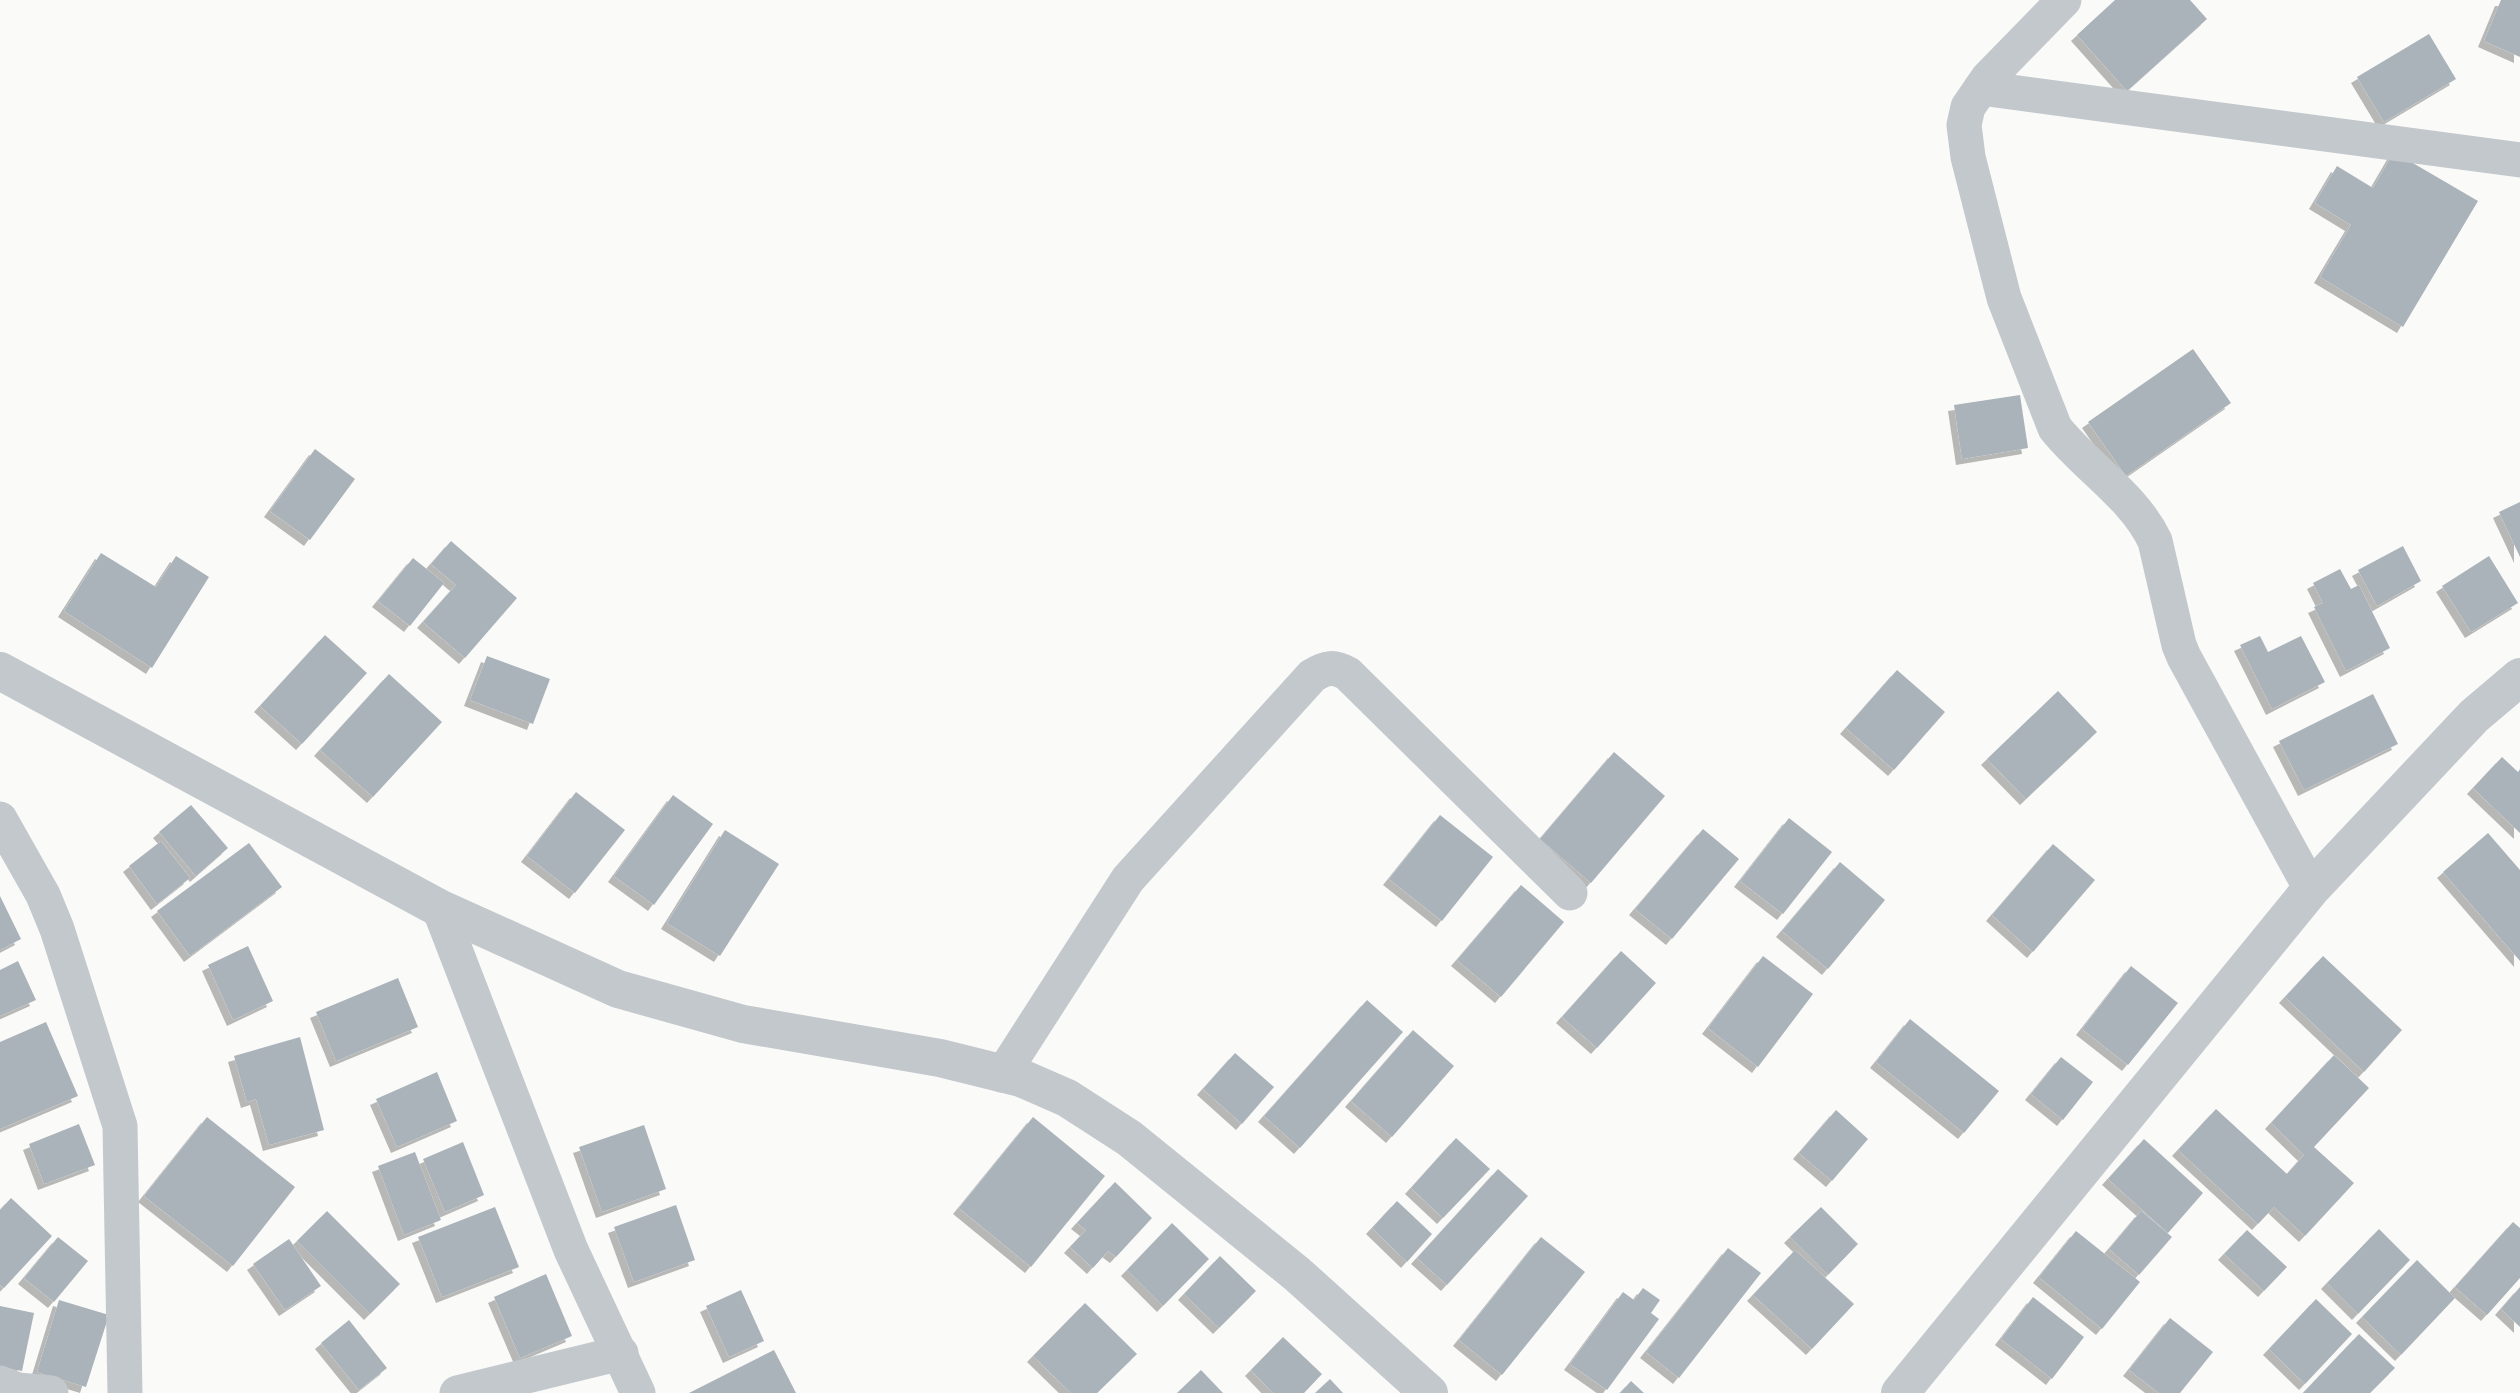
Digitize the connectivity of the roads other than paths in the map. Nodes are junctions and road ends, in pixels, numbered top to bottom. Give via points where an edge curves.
1 (2064, 0) edge
2 (1981, 88) junction
3 (2520, 160) edge
4 (0, 671) edge
5 (2520, 677) edge
6 (0, 819) edge
7 (2311, 889) junction
8 (1570, 893) dead end
9 (439, 908) junction
10 (1002, 1075) junction
11 (621, 1353) junction
12 (0, 1383) edge
13 (51, 1393) edge
14 (125, 1393) edge
15 (457, 1393) edge
16 (638, 1393) edge
17 (1430, 1393) edge
18 (1900, 1393) edge

1 - 2 street
2 - 3 street
2 - 7 street via 1968,107 1964,125 1968,157 2004,298 2055,428 2148,528 2184,657
4 - 9 street
5 - 7 street via 2474,716
6 - 14 street via 54,920 120,1126
7 - 18 street
8 - 10 street via 1348,674 1336,667 1324,668 1128,879
9 - 10 street via 618,989 743,1024 940,1058
9 - 11 street via 571,1250
10 - 17 street via 1021,1078 1067,1098 1129,1138 1297,1274
11 - 15 street
11 - 16 street
12 - 13 street

